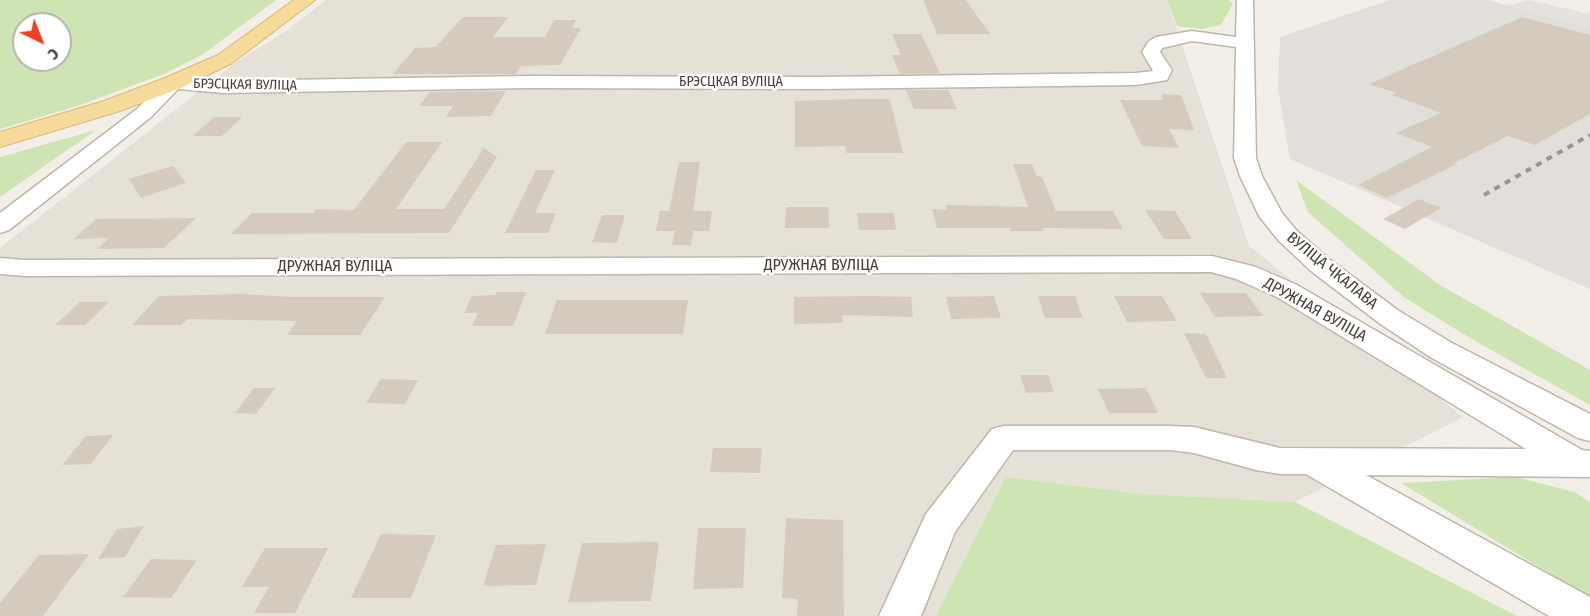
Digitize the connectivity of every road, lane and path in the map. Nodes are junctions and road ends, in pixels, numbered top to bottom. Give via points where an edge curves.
1 (306, 0) edge
2 (1245, 0) edge
3 (1245, 43) junction
4 (173, 83) junction
5 (0, 140) edge
6 (0, 225) edge
7 (0, 266) edge
8 (1590, 429) edge
9 (1315, 463) junction
10 (1583, 464) edge
11 (900, 616) edge
12 (1586, 616) edge

1 - 4 main road via 225,59
2 - 3 street, ВУЛІЦА ЧКАЛАВА
3 - 4 street, БРЭСЦКАЯ ВУЛІЦА via 1192,36 1162,41 1151,52 1163,70 1160,76 1136,80 223,87
3 - 8 street, ВУЛІЦА ЧКАЛАВА via 1245,158 1271,216 1288,236 1354,291 1440,350
4 - 5 main road
4 - 6 street via 144,113
7 - 10 street, ДРУЖНАЯ ВУЛІЦА via 1212,264 1246,273 1287,291
9 - 10 street
9 - 11 street via 1256,458 1194,440 1170,438 1004,438 939,525
9 - 12 street

